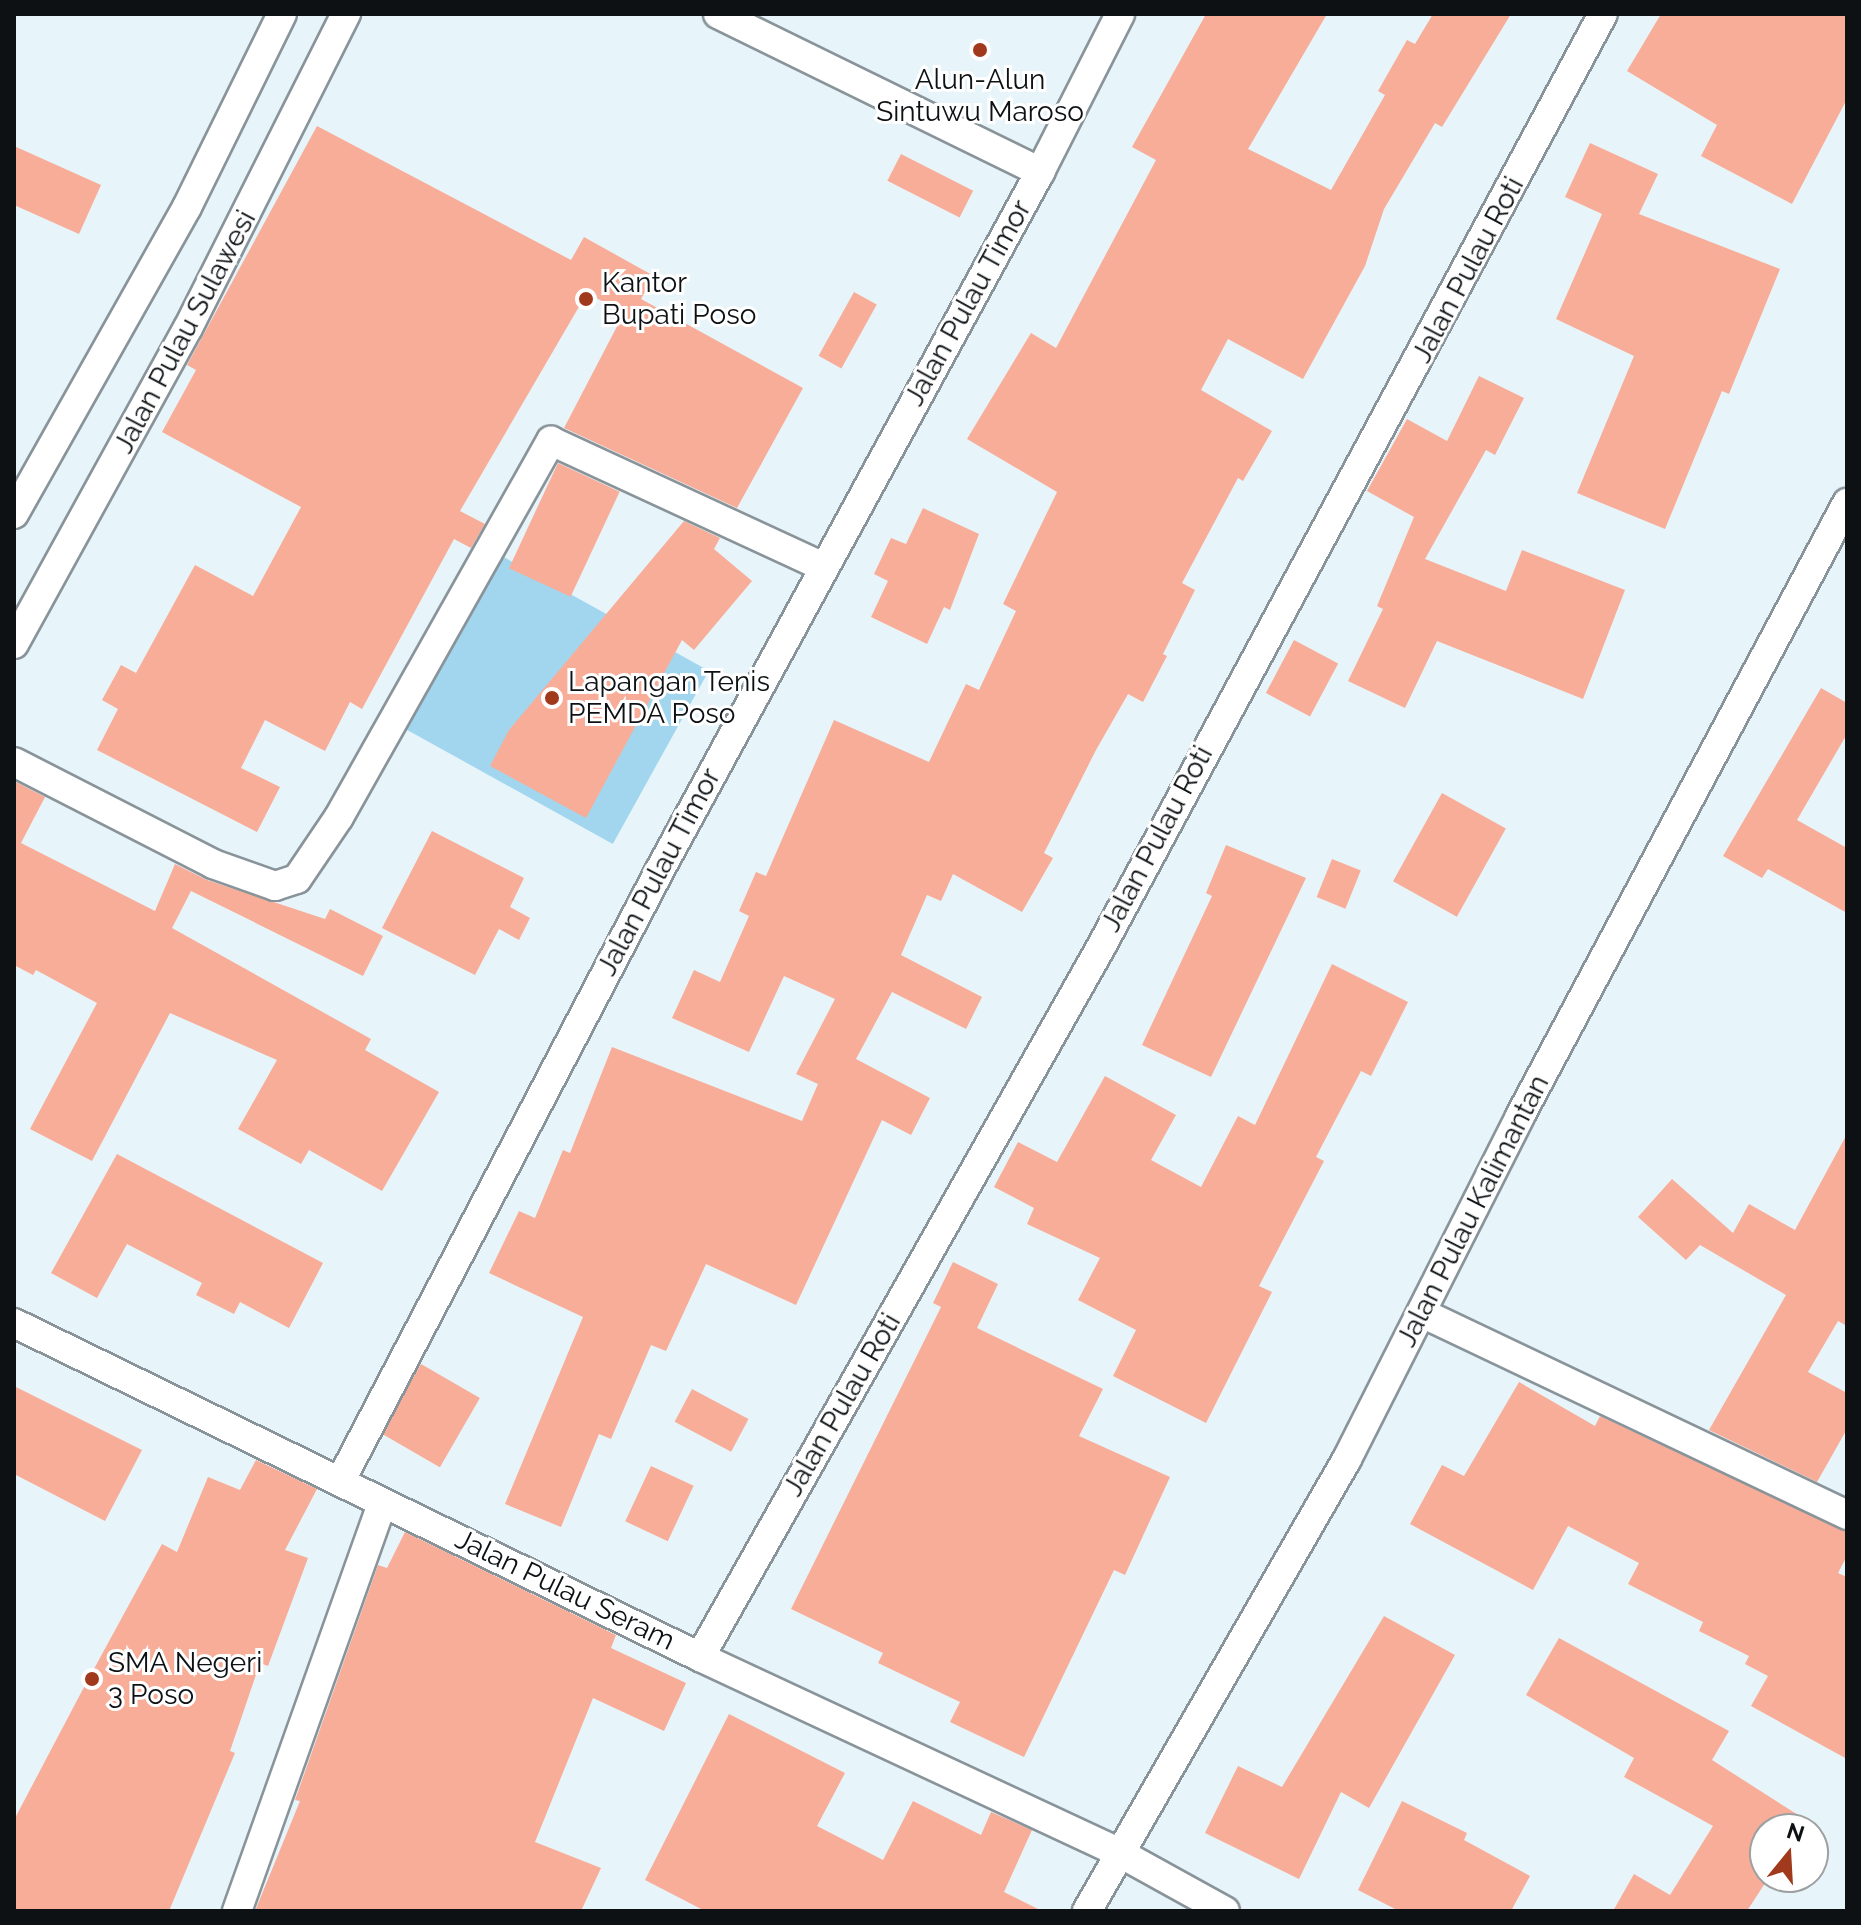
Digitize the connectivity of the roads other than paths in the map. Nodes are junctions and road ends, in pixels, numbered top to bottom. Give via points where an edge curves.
1 (282, 14) edge
2 (346, 14) edge
3 (718, 14) edge
4 (1120, 14) edge
5 (1603, 14) edge
6 (1040, 172) junction
7 (1847, 503) edge
8 (14, 514) edge
9 (822, 566) junction
10 (22, 606) edge
11 (14, 644) edge
12 (14, 762) edge
13 (1422, 1313) junction
14 (14, 1323) edge
15 (341, 1480) junction
16 (382, 1503) junction
17 (1847, 1515) edge
18 (700, 1657) junction
19 (1118, 1852) junction
20 (237, 1911) edge
21 (1087, 1911) edge
22 (1225, 1911) edge

1 - 8 street, Jalan Pulau Sulawesi via 187,207
2 - 10 street, Jalan Pulau Sulawesi via 181,342
3 - 6 street
4 - 6 street, Jalan Pulau Timor
5 - 18 street, Jalan Pulau Roti via 1101,947
6 - 9 street, Jalan Pulau Timor
7 - 13 street, Jalan Pulau Kalimantan via 1535,1088
9 - 12 street via 551,441 339,817 297,879 287,885 213,864
9 - 15 street, Jalan Pulau Timor
10 - 11 street, Jalan Pulau Sulawesi
13 - 17 street
13 - 19 street, Jalan Pulau Kalimantan via 1264,1608
14 - 15 street, Jalan Pulau Seram
15 - 16 street, Jalan Pulau Seram
16 - 18 street, Jalan Pulau Seram
16 - 20 street
18 - 19 street, Jalan Pulau Seram
19 - 21 street, Jalan Pulau Kalimantan
19 - 22 street, Jalan Pulau Seram

